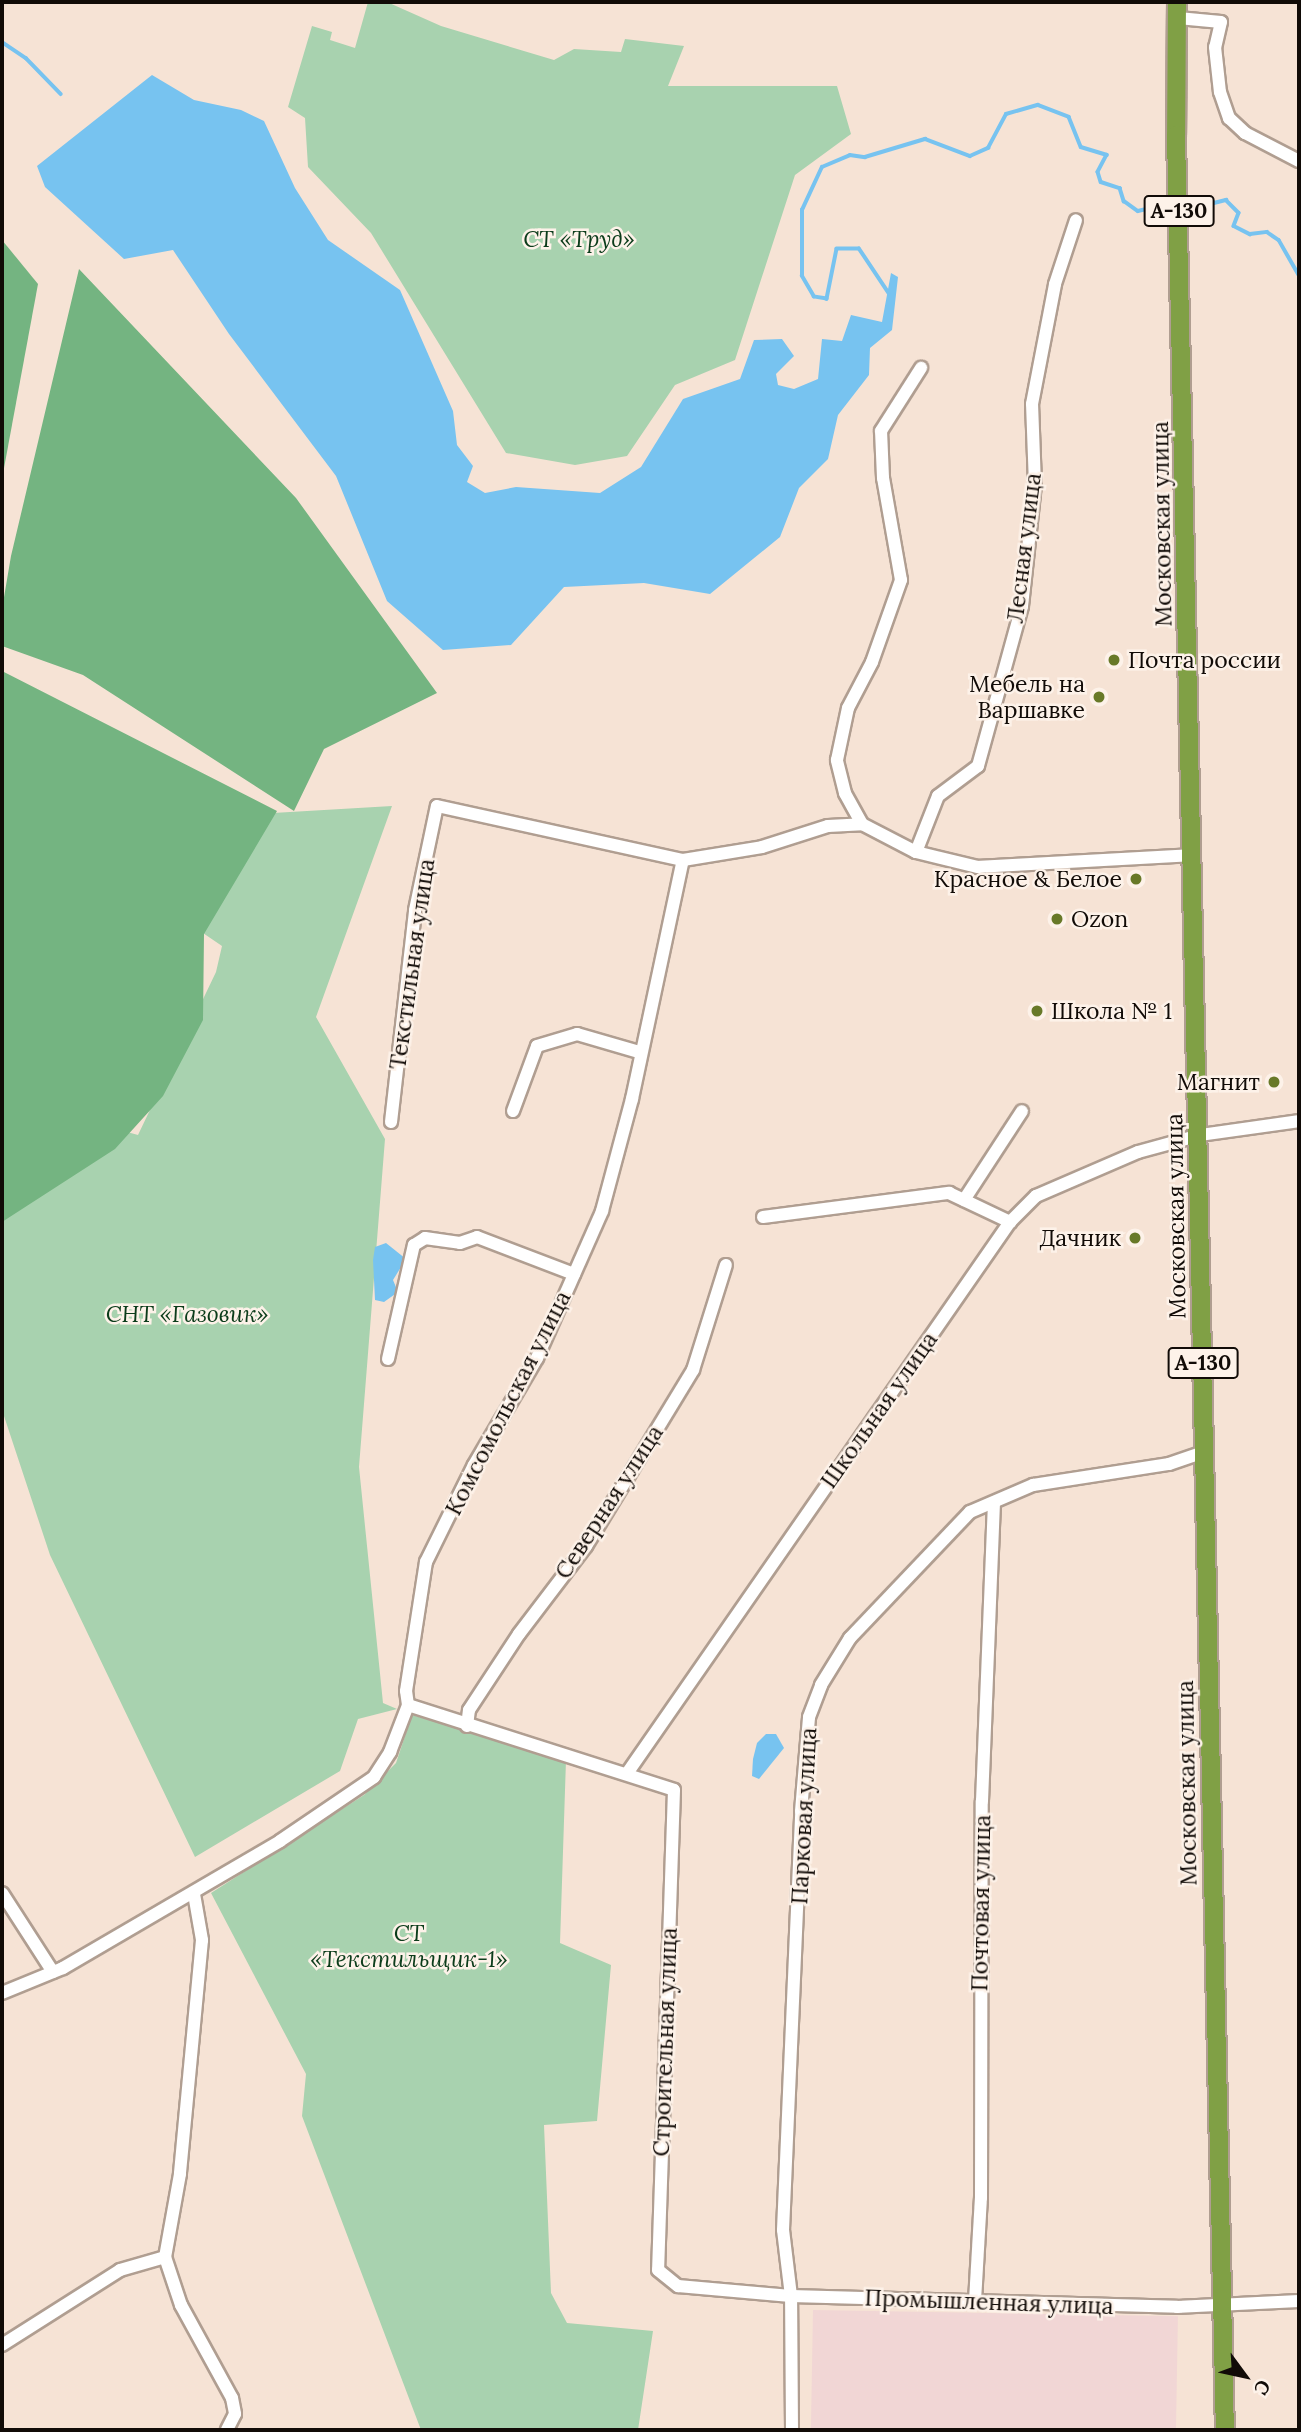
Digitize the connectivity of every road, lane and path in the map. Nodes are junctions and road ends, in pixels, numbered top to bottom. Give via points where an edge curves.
1 (1178, 10) edge
2 (1298, 158) edge
3 (1076, 220) dead end
4 (921, 368) dead end
5 (862, 824) junction
6 (916, 852) junction
7 (1193, 855) junction
8 (683, 860) junction
9 (639, 1052) junction
10 (513, 1111) dead end
11 (1022, 1111) dead end
12 (1299, 1121) edge
13 (391, 1122) dead end
14 (1200, 1135) junction
15 (964, 1200) junction
16 (763, 1217) dead end
17 (1010, 1222) junction
18 (726, 1265) dead end
19 (574, 1274) junction
20 (388, 1359) dead end
21 (1204, 1452) junction
22 (994, 1504) junction
23 (408, 1705) junction
24 (467, 1726) junction
25 (628, 1772) junction
26 (2, 1893) edge
27 (194, 1894) junction
28 (53, 1972) junction
29 (2, 1993) edge
30 (165, 2257) junction
31 (678, 2286) joint
32 (791, 2296) junction
33 (975, 2301) junction
34 (1299, 2301) edge
35 (1222, 2307) junction
36 (2, 2345) edge
37 (227, 2430) edge
38 (792, 2430) edge
39 (1225, 2430) edge

1 - 2 street via 1221,22 1215,47 1220,92 1229,118 1245,133
1 - 7 highway, Московская улица / А-130
3 - 6 street, Лесная улица via 1055,284 1032,404 1035,485 1022,607 978,766 938,796
4 - 5 street via 881,431 883,478 901,580 872,662 848,708 836,760 845,793
5 - 6 street
5 - 8 street via 828,826 762,847
6 - 7 street via 978,867
7 - 14 highway, Московская улица / А-130
8 - 9 street, Комсомольская улица
8 - 13 street, Текстильная улица via 437,806 415,910
9 - 10 street via 577,1034 537,1046
9 - 19 street, Комсомольская улица via 602,1211
11 - 15 street
12 - 14 street, Школьная улица
14 - 17 street, Школьная улица via 1087,1172 1036,1196
14 - 21 highway, Московская улица / А-130
15 - 16 street via 949,1193
15 - 17 street
17 - 25 street, Школьная улица
18 - 24 street, Северная улица via 693,1370 586,1546 469,1710
19 - 20 street via 477,1237 460,1243 425,1238 414,1245
19 - 23 street, Комсомольская улица via 537,1358 474,1465 426,1562 406,1691
21 - 22 street, Парковая улица via 1169,1464 1033,1485
21 - 35 highway, Московская улица / А-130
22 - 32 street, Парковая улица via 970,1512 943,1536 850,1638 821,1685 809,1717 783,2231
22 - 33 street, Почтовая улица via 982,1815 981,2198
23 - 24 street
23 - 27 street, Комсомольская улица via 390,1752 374,1777
24 - 25 street
25 - 31 street, Строительная улица via 674,1790 658,2270
26 - 28 street
27 - 28 street, Комсомольская улица
27 - 30 street via 202,1940 180,2174
28 - 29 street, Комсомольская улица
30 - 36 street via 120,2270
30 - 37 street via 181,2305 232,2398 235,2414
31 - 32 street, Промышленная улица
32 - 33 street, Промышленная улица
32 - 38 street, Парковая улица
33 - 35 street, Промышленная улица
34 - 35 street, Промышленная улица
35 - 39 highway, Московская улица / А-130

